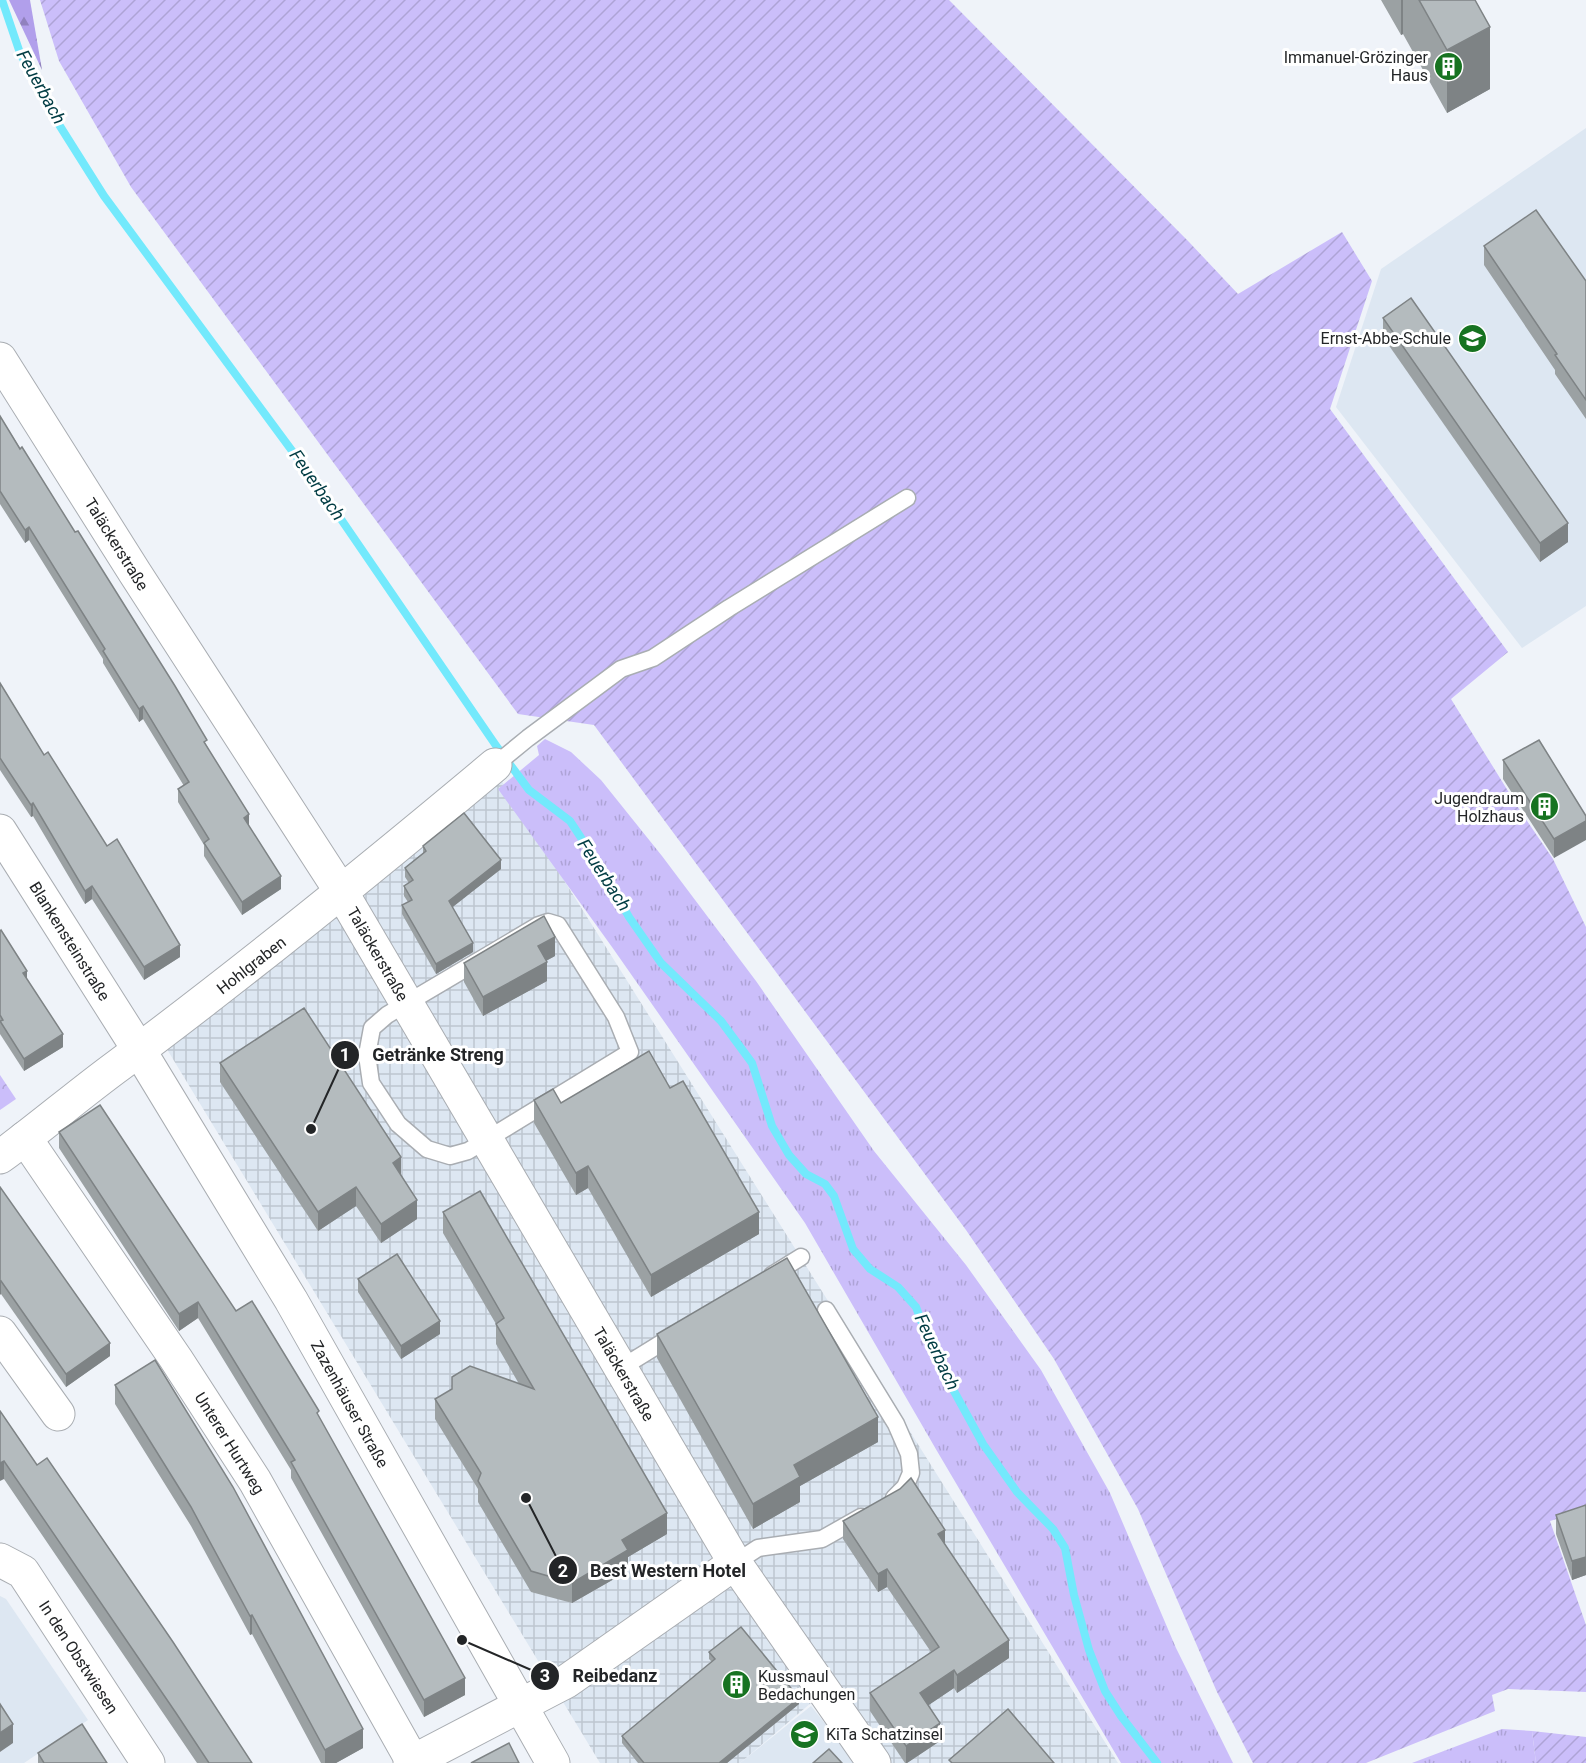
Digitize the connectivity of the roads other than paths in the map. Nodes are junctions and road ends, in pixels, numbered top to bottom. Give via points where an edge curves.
1 (0, 359) edge
2 (907, 498) dead end
3 (495, 765) joint
4 (0, 831) edge
5 (342, 893) junction
6 (407, 1004) junction
7 (139, 1050) junction
8 (487, 1140) junction
9 (13, 1147) edge
10 (801, 1257) dead end
11 (761, 1282) edge
12 (826, 1310) dead end
13 (691, 1325) edge
14 (0, 1333) edge
15 (621, 1368) junction
16 (58, 1414) dead end
17 (0, 1560) edge
18 (735, 1563) junction
19 (521, 1706) junction
20 (411, 1762) edge
21 (148, 1763) edge
22 (553, 1763) edge
23 (874, 1763) edge

1 - 5 street, Taläckerstraße
2 - 3 lane via 653,658 621,669
3 - 5 street, Hohlgraben
4 - 7 street, Blankensteinstraße
5 - 6 street, Taläckerstraße
5 - 7 street, Hohlgraben
6 - 8 street, Taläckerstraße
6 - 8 lane via 372,1028 367,1056 371,1083 398,1124 427,1149 450,1156
6 - 8 lane via 548,922 558,925 616,1017 630,1052
7 - 9 street, Hohlgraben
7 - 19 street, Zazenhäuser Straße via 291,1300
8 - 15 street, Taläckerstraße
9 - 20 street, Unterer Hurtweg via 176,1359 255,1481
10 - 11 lane
12 - 18 lane via 896,1424 909,1454 911,1473 895,1498 822,1539 758,1548
13 - 15 lane
14 - 16 street
15 - 18 street, Taläckerstraße
17 - 21 street, In den Obstwiesen via 23,1572
18 - 19 street via 567,1681
18 - 23 street, Taläckerstraße
19 - 20 street, Unterer Hurtweg
19 - 22 street, Zazenhäuser Straße

